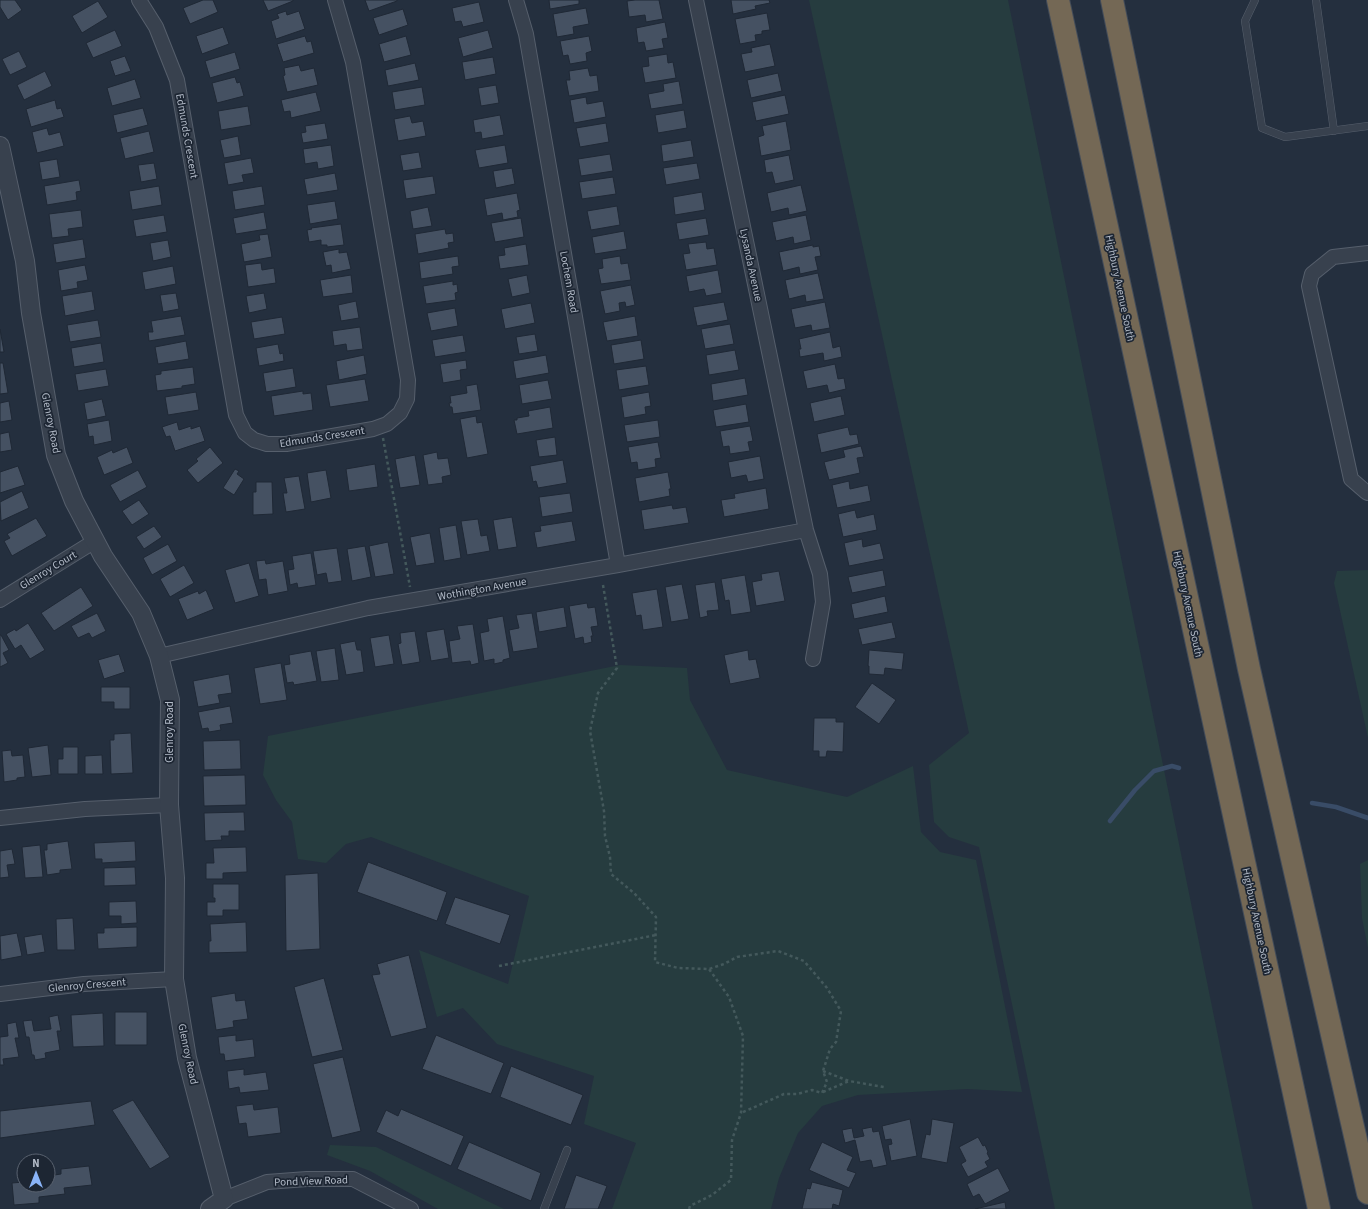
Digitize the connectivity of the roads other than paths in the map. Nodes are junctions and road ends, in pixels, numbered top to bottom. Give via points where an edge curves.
1 (139, 0) edge
2 (335, 0) edge
3 (516, 0) edge
4 (696, 0) edge
5 (1058, 0) edge
6 (1112, 0) edge
7 (1254, 0) edge
8 (1316, 0) edge
9 (1368, 126) edge
10 (1334, 131) junction
11 (0, 146) edge
12 (1368, 253) edge
13 (1368, 493) edge
14 (806, 530) junction
15 (96, 541) junction
16 (618, 565) junction
17 (0, 600) edge
18 (159, 656) junction
19 (813, 659) dead end
20 (169, 805) junction
21 (0, 818) edge
22 (174, 979) junction
23 (0, 994) edge
24 (567, 1150) dead end
25 (1368, 1193) edge
26 (217, 1204) edge
27 (411, 1209) edge
28 (544, 1209) edge
29 (1319, 1209) edge

1 - 2 street, Edmunds Crescent via 156,27 177,80 236,415 245,433 254,440 267,444 286,444 373,429 387,424 400,413 407,399 408,380 353,62
3 - 16 street, Lochem Road via 526,34
4 - 14 street, Lysanda Avenue
5 - 29 highway, Highbury Avenue South
6 - 25 highway via 1249,669
7 - 10 lane via 1245,21 1262,128 1285,137
8 - 10 lane
9 - 10 lane
11 - 15 street, Glenroy Road via 25,261 31,313 56,455 74,501
12 - 13 street via 1333,257 1312,274 1309,286 1351,479
14 - 16 street, Wothington Avenue
14 - 19 street, Lysanda Avenue via 820,574 823,602
15 - 17 street, Glenroy Court
15 - 18 street, Glenroy Road via 103,556 141,612
16 - 18 street, Wothington Avenue via 368,608
18 - 20 street, Glenroy Road via 170,700
20 - 21 street via 85,809
20 - 22 street, Glenroy Road via 175,878
22 - 23 street, Glenroy Crescent via 84,984
22 - 26 street, Glenroy Road via 187,1058
24 - 28 lane
26 - 27 street, Pond View Road via 267,1182 307,1179 353,1180

